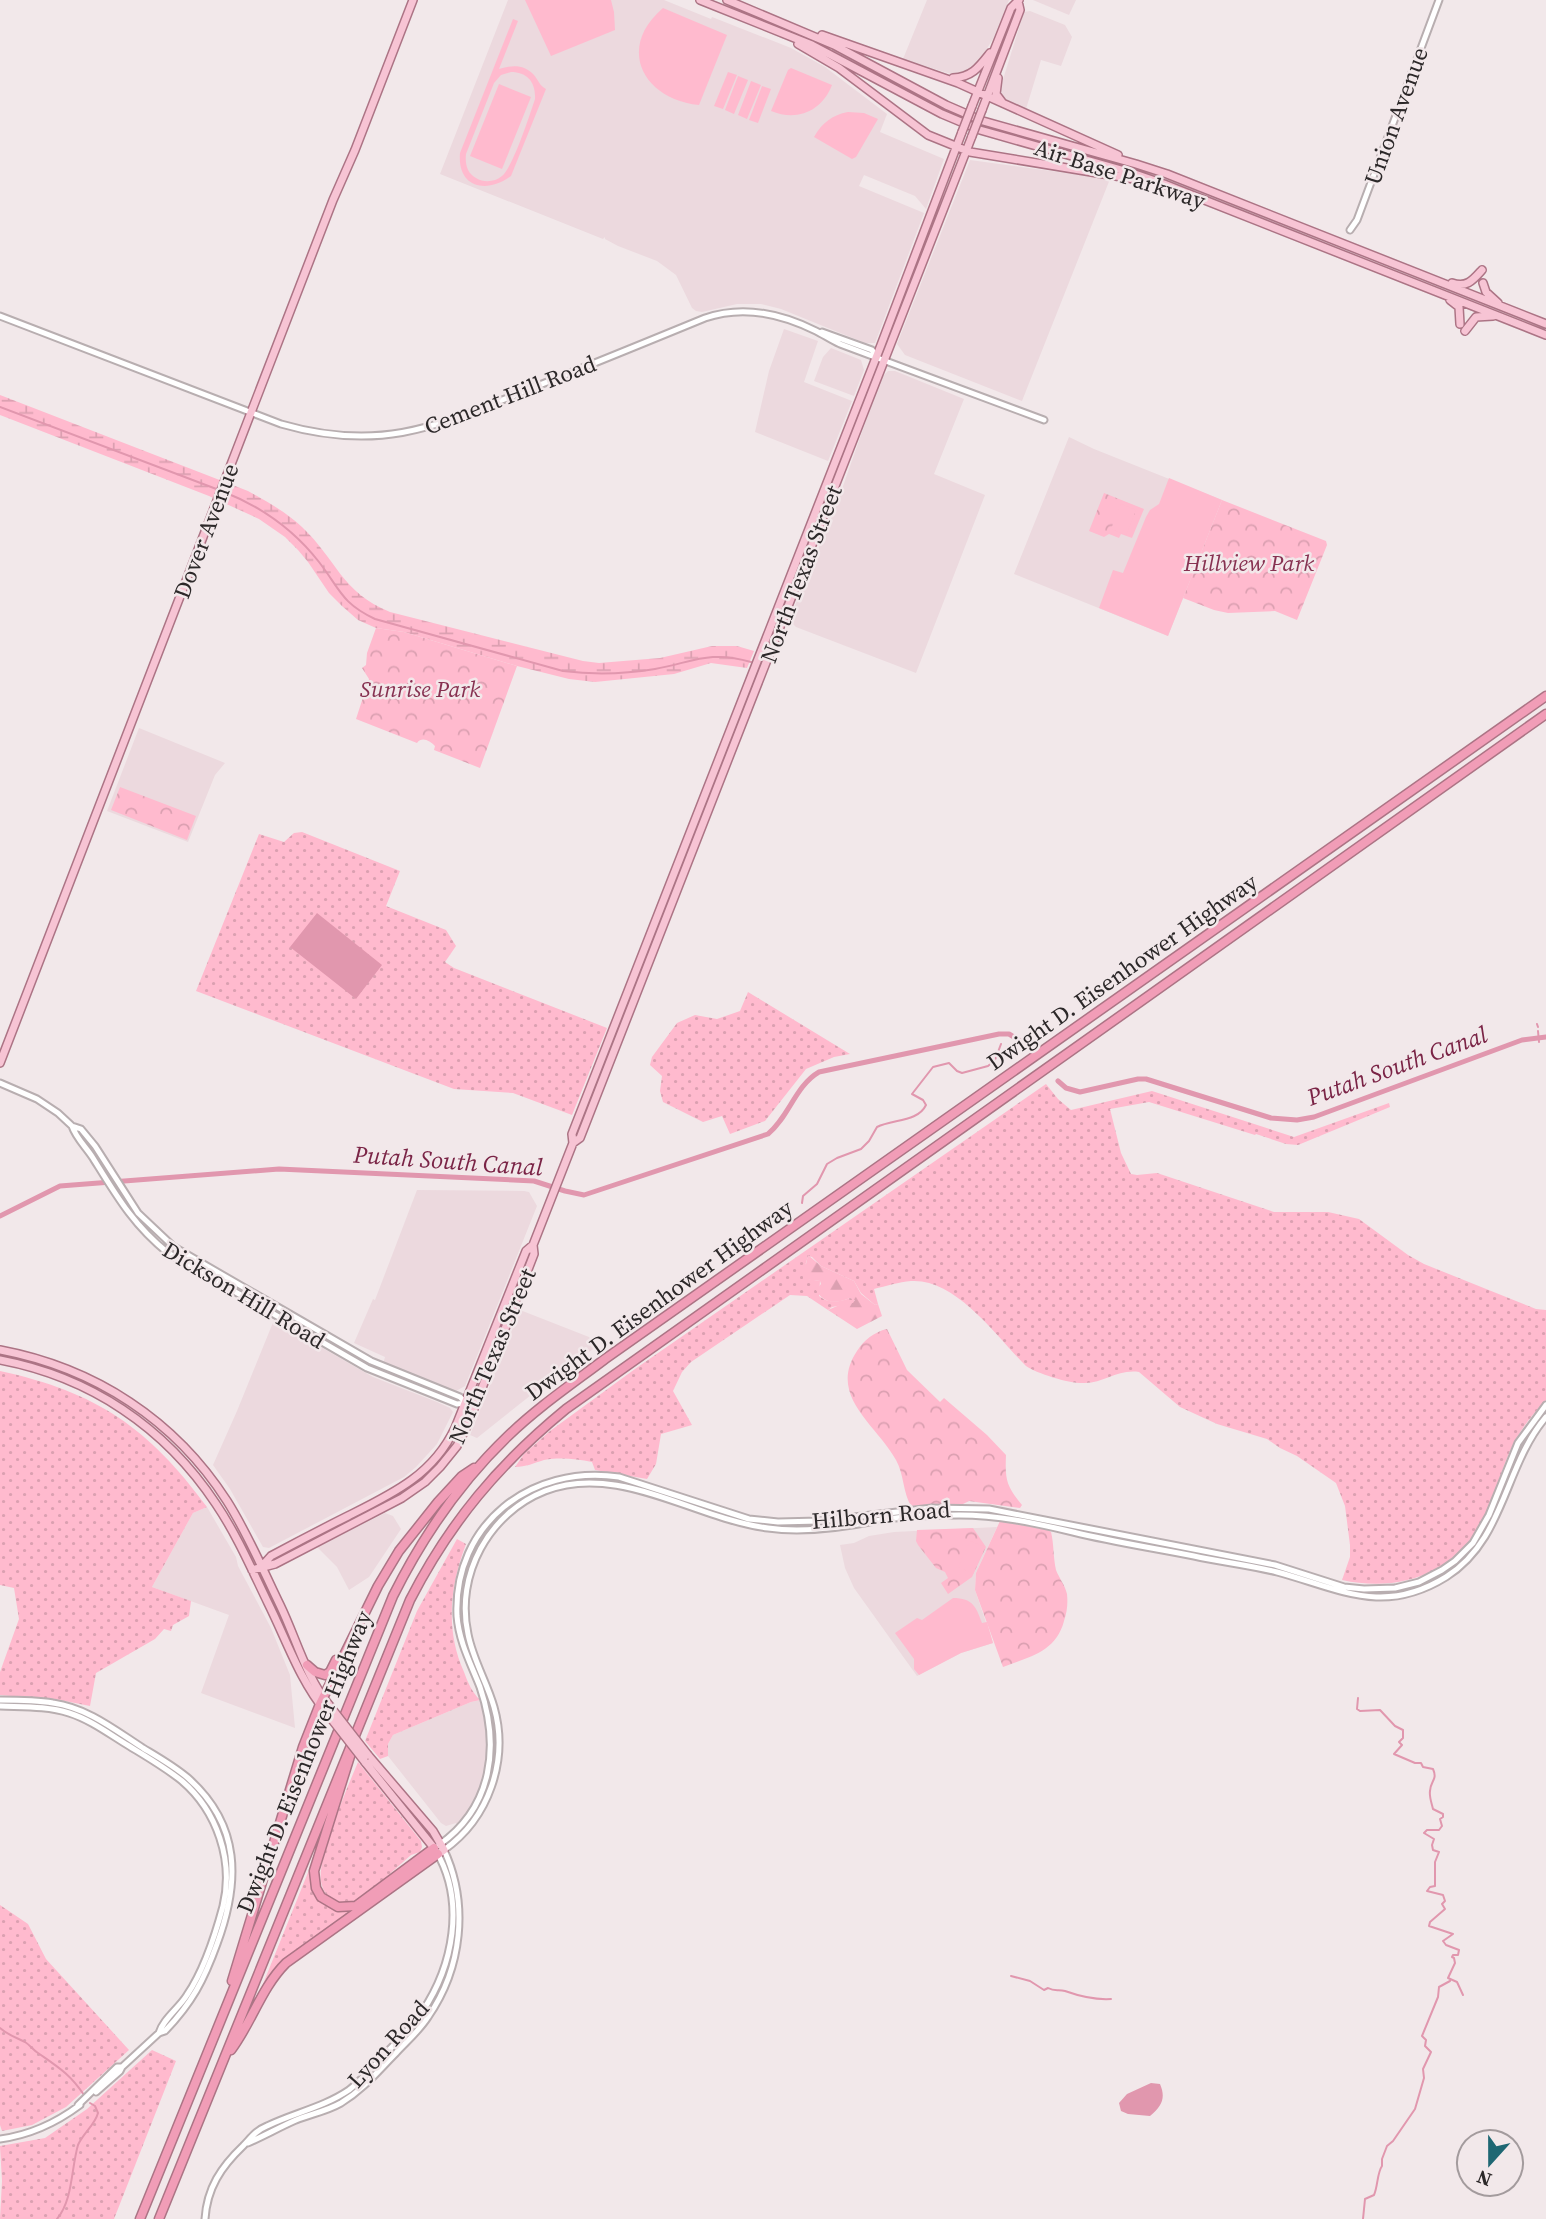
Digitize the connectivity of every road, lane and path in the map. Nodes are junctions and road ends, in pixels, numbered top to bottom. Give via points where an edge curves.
1 (413, 0) edge
2 (700, 0) edge
3 (727, 0) edge
4 (1439, 0) edge
5 (1018, 1) edge
6 (784, 23) junction
7 (780, 32) junction
8 (998, 41) junction
9 (997, 70) junction
10 (948, 79) junction
11 (978, 91) junction
12 (988, 96) junction
13 (1005, 104) junction
14 (956, 148) junction
15 (966, 150) junction
16 (1136, 164) junction
17 (1164, 184) junction
18 (1350, 230) dead end
19 (1405, 268) junction
20 (1482, 270) dead end
21 (1483, 284) dead end
22 (1431, 289) junction
23 (1504, 308) junction
24 (0, 316) edge
25 (1500, 317) junction
26 (1460, 324) dead end
27 (1546, 324) edge
28 (1465, 331) dead end
29 (1546, 335) edge
30 (880, 358) junction
31 (251, 412) junction
32 (1044, 420) dead end
33 (1546, 696) edge
34 (1546, 714) edge
35 (0, 1063) edge
36 (0, 1083) edge
37 (72, 1126) junction
38 (533, 1245) junction
39 (0, 1350) edge
40 (0, 1360) edge
41 (466, 1403) junction
42 (1546, 1405) edge
43 (475, 1406) junction
44 (1546, 1416) edge
45 (482, 1463) junction
46 (261, 1566) junction
47 (252, 1570) junction
48 (366, 1609) junction
49 (307, 1665) junction
50 (0, 1700) edge
51 (324, 1705) junction
52 (0, 1706) edge
53 (356, 1730) junction
54 (439, 1849) junction
55 (226, 2006) junction
56 (159, 2033) junction
57 (225, 2058) junction
58 (0, 2139) edge
59 (140, 2219) edge
60 (159, 2219) edge
61 (205, 2219) edge

1 - 31 main road, Dover Avenue
2 - 7 main road, Air Base Parkway
3 - 6 main road, Air Base Parkway
4 - 18 street, Union Avenue
5 - 8 main road, North Texas Street
5 - 9 main road, North Texas Street via 1020,10
6 - 10 main road
6 - 16 main road, Air Base Parkway via 963,113
7 - 14 main road via 839,68 928,135
7 - 17 main road, Air Base Parkway via 980,130
8 - 10 main road via 975,71
8 - 11 main road, North Texas Street
9 - 12 main road, North Texas Street
9 - 13 main road via 996,94
10 - 11 main road
11 - 12 main road
11 - 14 main road, North Texas Street, bridge
12 - 13 main road
12 - 15 main road, North Texas Street, bridge
13 - 16 main road
14 - 15 main road
14 - 30 main road, North Texas Street
15 - 17 main road
15 - 30 main road, North Texas Street
16 - 19 main road, Air Base Parkway
17 - 22 main road, Air Base Parkway
19 - 20 main road via 1461,285 1472,282
19 - 23 main road, Air Base Parkway
21 - 23 main road
22 - 25 main road, Air Base Parkway
22 - 26 main road via 1459,307
23 - 27 main road, Air Base Parkway
24 - 31 street, Cement Hill Road
25 - 28 main road via 1480,315
25 - 29 main road, Air Base Parkway
30 - 31 street, Cement Hill Road via 872,350 829,333 763,312 737,311 716,314 448,422 399,434 325,434
30 - 32 street, Cement Hill Road
30 - 38 main road, North Texas Street via 580,1138 573,1143
31 - 35 main road, Dover Avenue
33 - 45 highway, Dwight D. Eisenhower Highway via 605,1359 510,1434
34 - 53 highway, Dwight D. Eisenhower Highway via 537,1433 480,1491 440,1546 410,1600
36 - 37 street, Dickson Hill Road via 47,1105
37 - 41 street, Dickson Hill Road via 81,1129 95,1146 143,1219 174,1247 371,1361
37 - 41 street, Dickson Hill Road via 142,1231 181,1261 367,1368 457,1404
38 - 41 main road, North Texas Street via 526,1251
38 - 43 main road, North Texas Street via 534,1254
39 - 46 main road via 68,1368 117,1392 149,1415 216,1485
40 - 47 main road via 82,1385 150,1428 207,1490
41 - 43 street, Dickson Hill Road
41 - 46 main road, North Texas Street via 445,1448 412,1482 272,1555
42 - 54 street, Hilborn Road via 1518,1443 1473,1543 1442,1570 1395,1588 1344,1587 1263,1562 989,1509 932,1508 831,1521 778,1522 738,1516 619,1477 576,1475 544,1483 520,1494 496,1514 479,1535 463,1569 457,1600 459,1633 486,1708 491,1750 486,1781 473,1810
43 - 46 main road, North Texas Street via 452,1453 417,1489 275,1564
44 - 54 street, Hilborn Road via 1525,1447 1496,1520 1479,1548 1430,1586 1392,1596 1352,1595 1274,1571 1011,1518 940,1516 777,1530 601,1482 545,1491 502,1519 485,1539 470,1572 467,1632 494,1706 496,1762 480,1813 460,1838
45 - 48 highway via 462,1476 411,1535
45 - 55 highway, Dwight D. Eisenhower Highway via 440,1516 393,1596
46 - 47 main road, North Texas Street
46 - 49 main road
47 - 51 main road via 304,1677
48 - 49 highway via 330,1672 321,1675
48 - 51 highway
49 - 51 main road
50 - 56 street via 55,1703 92,1716 187,1777 219,1819 233,1870 226,1919 195,1996
51 - 54 main road, bridge
51 - 55 highway via 303,1747
52 - 56 street via 54,1709 90,1721 183,1782 213,1822 224,1854 223,1904 195,1981
53 - 54 highway via 314,1871 321,1897 338,1907 356,1906
53 - 57 highway, Dwight D. Eisenhower Highway
54 - 57 highway via 286,1963 271,1979
54 - 61 street, Lyon Road via 452,1896 453,1932 440,1979 421,2013 352,2087 323,2105 257,2131 212,2184
55 - 59 highway, Dwight D. Eisenhower Highway
56 - 58 street via 64,2116 40,2129
57 - 60 highway, Dwight D. Eisenhower Highway

